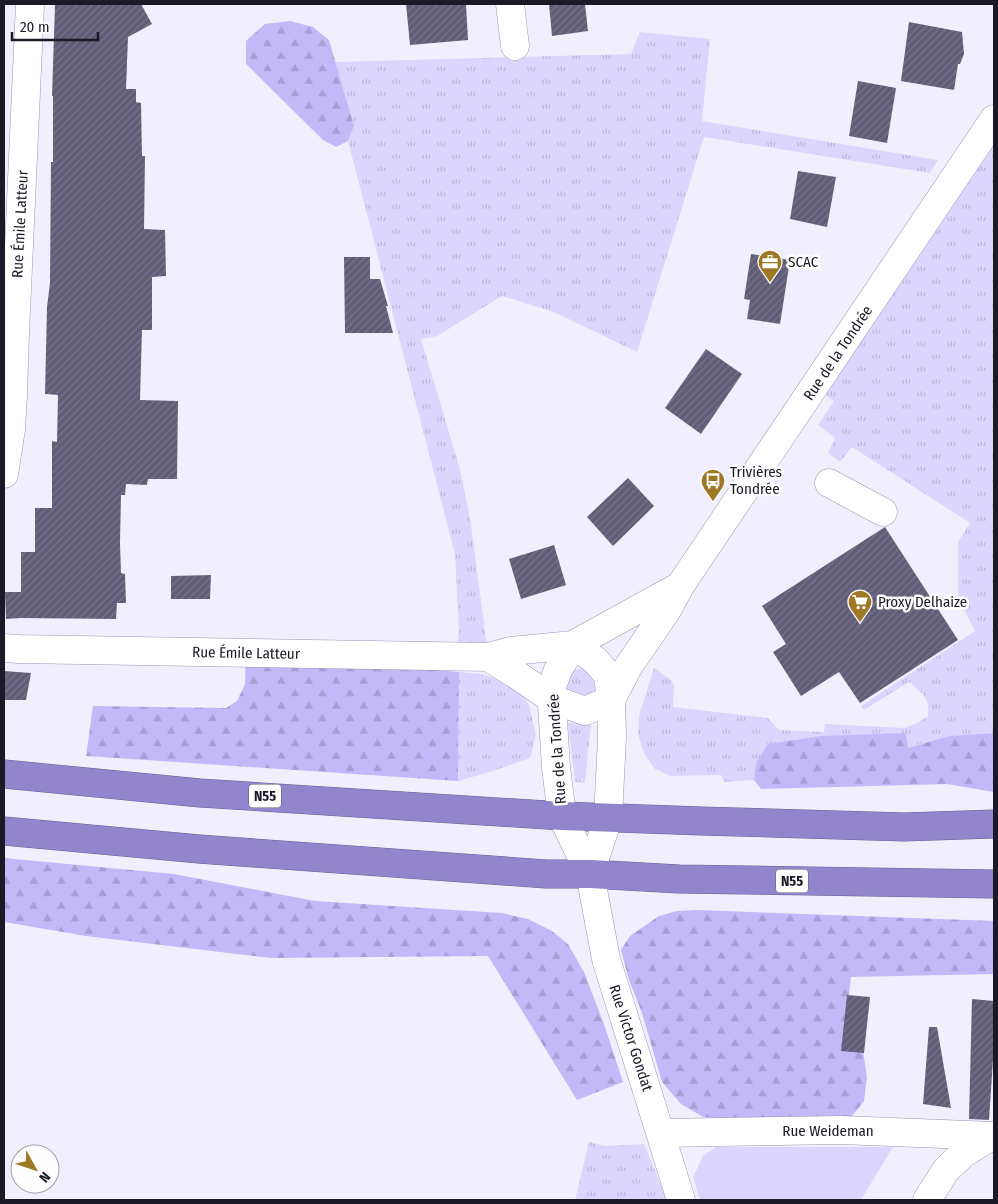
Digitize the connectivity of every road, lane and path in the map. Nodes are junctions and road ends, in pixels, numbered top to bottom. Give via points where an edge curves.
1 (30, 4) edge
2 (510, 4) edge
3 (515, 46) dead end
4 (994, 119) edge
5 (4, 474) edge
6 (829, 482) dead end
7 (883, 512) dead end
8 (680, 586) junction
9 (573, 645) junction
10 (4, 648) edge
11 (488, 657) junction
12 (552, 699) junction
13 (612, 700) junction
14 (4, 774) edge
15 (562, 816) junction
16 (608, 818) junction
17 (994, 824) edge
18 (4, 831) edge
19 (590, 874) junction
20 (994, 884) edge
21 (661, 1133) junction
22 (993, 1136) edge
23 (682, 1200) edge
24 (927, 1200) edge

1 - 5 street, Rue Émile Latteur via 13,396
2 - 3 street
4 - 8 street, Rue de la Tondrée
6 - 7 street
8 - 9 street, Rue de la Tondrée
8 - 13 street, Rue de la Tondrée via 628,667
9 - 11 street, Rue Émile Latteur via 511,651
9 - 12 street, Rue de la Tondrée via 558,670 551,690
9 - 13 street via 595,660 608,675
10 - 11 street, Rue Émile Latteur
11 - 12 street
12 - 13 street via 585,711
12 - 15 street, Rue de la Tondrée
13 - 16 street, Rue de la Tondrée
14 - 15 highway, N55 via 200,792
15 - 16 highway, N55
15 - 19 street, Rue de la Tondrée
16 - 17 highway, N55 via 904,827
16 - 19 street, Rue de la Tondrée
18 - 19 highway, N55 via 536,874
19 - 20 highway, N55 via 679,879
19 - 21 street, Rue Victor Gondat via 606,959
21 - 22 street, Rue Weideman via 841,1130
21 - 23 street, Rue Victor Gondat
22 - 24 street via 964,1153 946,1170

